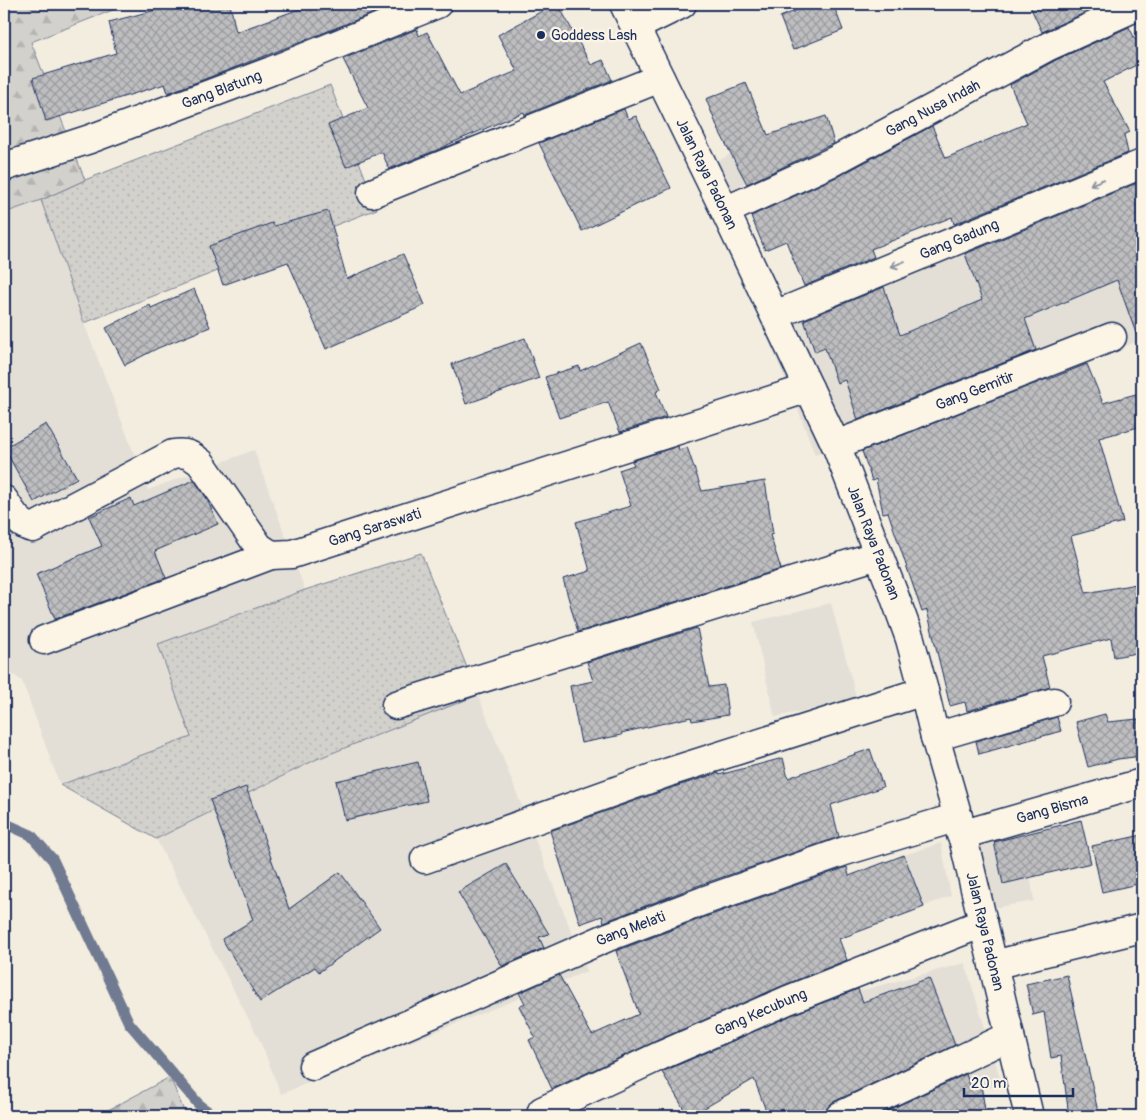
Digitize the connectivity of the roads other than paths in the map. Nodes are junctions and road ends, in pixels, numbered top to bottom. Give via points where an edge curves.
1 (437, 4) edge
2 (682, 4) edge
3 (1142, 4) edge
4 (630, 15) edge
5 (660, 78) junction
6 (1142, 164) edge
7 (4, 167) edge
8 (372, 193) dead end
9 (725, 212) junction
10 (775, 315) junction
11 (1112, 337) dead end
12 (809, 388) junction
13 (836, 445) junction
14 (4, 500) edge
15 (271, 555) junction
16 (878, 556) junction
17 (44, 640) dead end
18 (924, 691) junction
19 (1054, 702) dead end
20 (396, 705) dead end
21 (935, 737) junction
22 (1142, 783) edge
23 (960, 826) junction
24 (425, 860) dead end
25 (983, 923) junction
26 (1142, 928) edge
27 (993, 965) junction
28 (1010, 1036) junction
29 (313, 1066) dead end
30 (542, 1111) dead end
31 (840, 1116) edge
32 (1029, 1116) edge

1 - 7 street, Gang Blatung via 272,71 90,139
2 - 4 street
3 - 9 street, Gang Nusa Indah via 1049,46 834,161
4 - 5 street, Jalan Raya Padonan
5 - 8 street
5 - 9 street, Jalan Raya Padonan
6 -> 10 street, Gang Gadung
9 - 10 street, Jalan Raya Padonan
10 - 12 street, Jalan Raya Padonan
11 - 13 street, Gang Gemitir
12 - 13 street, Jalan Raya Padonan
12 - 15 street, Gang Saraswati via 292,554
13 - 16 street, Jalan Raya Padonan
14 - 15 street via 20,523 33,528 174,454 182,453 201,463 259,547
15 - 17 street, Gang Saraswati
16 - 18 street, Jalan Raya Padonan via 910,639
16 - 20 street
18 - 21 street, Jalan Raya Padonan
18 - 24 street via 669,772
19 - 21 street
21 - 23 street, Jalan Raya Padonan
22 - 23 street, Gang Bisma
23 - 25 street, Jalan Raya Padonan
23 - 29 street, Gang Melati via 845,851 686,907 608,937
25 - 27 street, Jalan Raya Padonan
25 - 30 street, Gang Kecubung via 788,1000 662,1054
26 - 27 street
27 - 28 street, Jalan Raya Padonan
28 - 31 street
28 - 32 street, Jalan Raya Padonan

